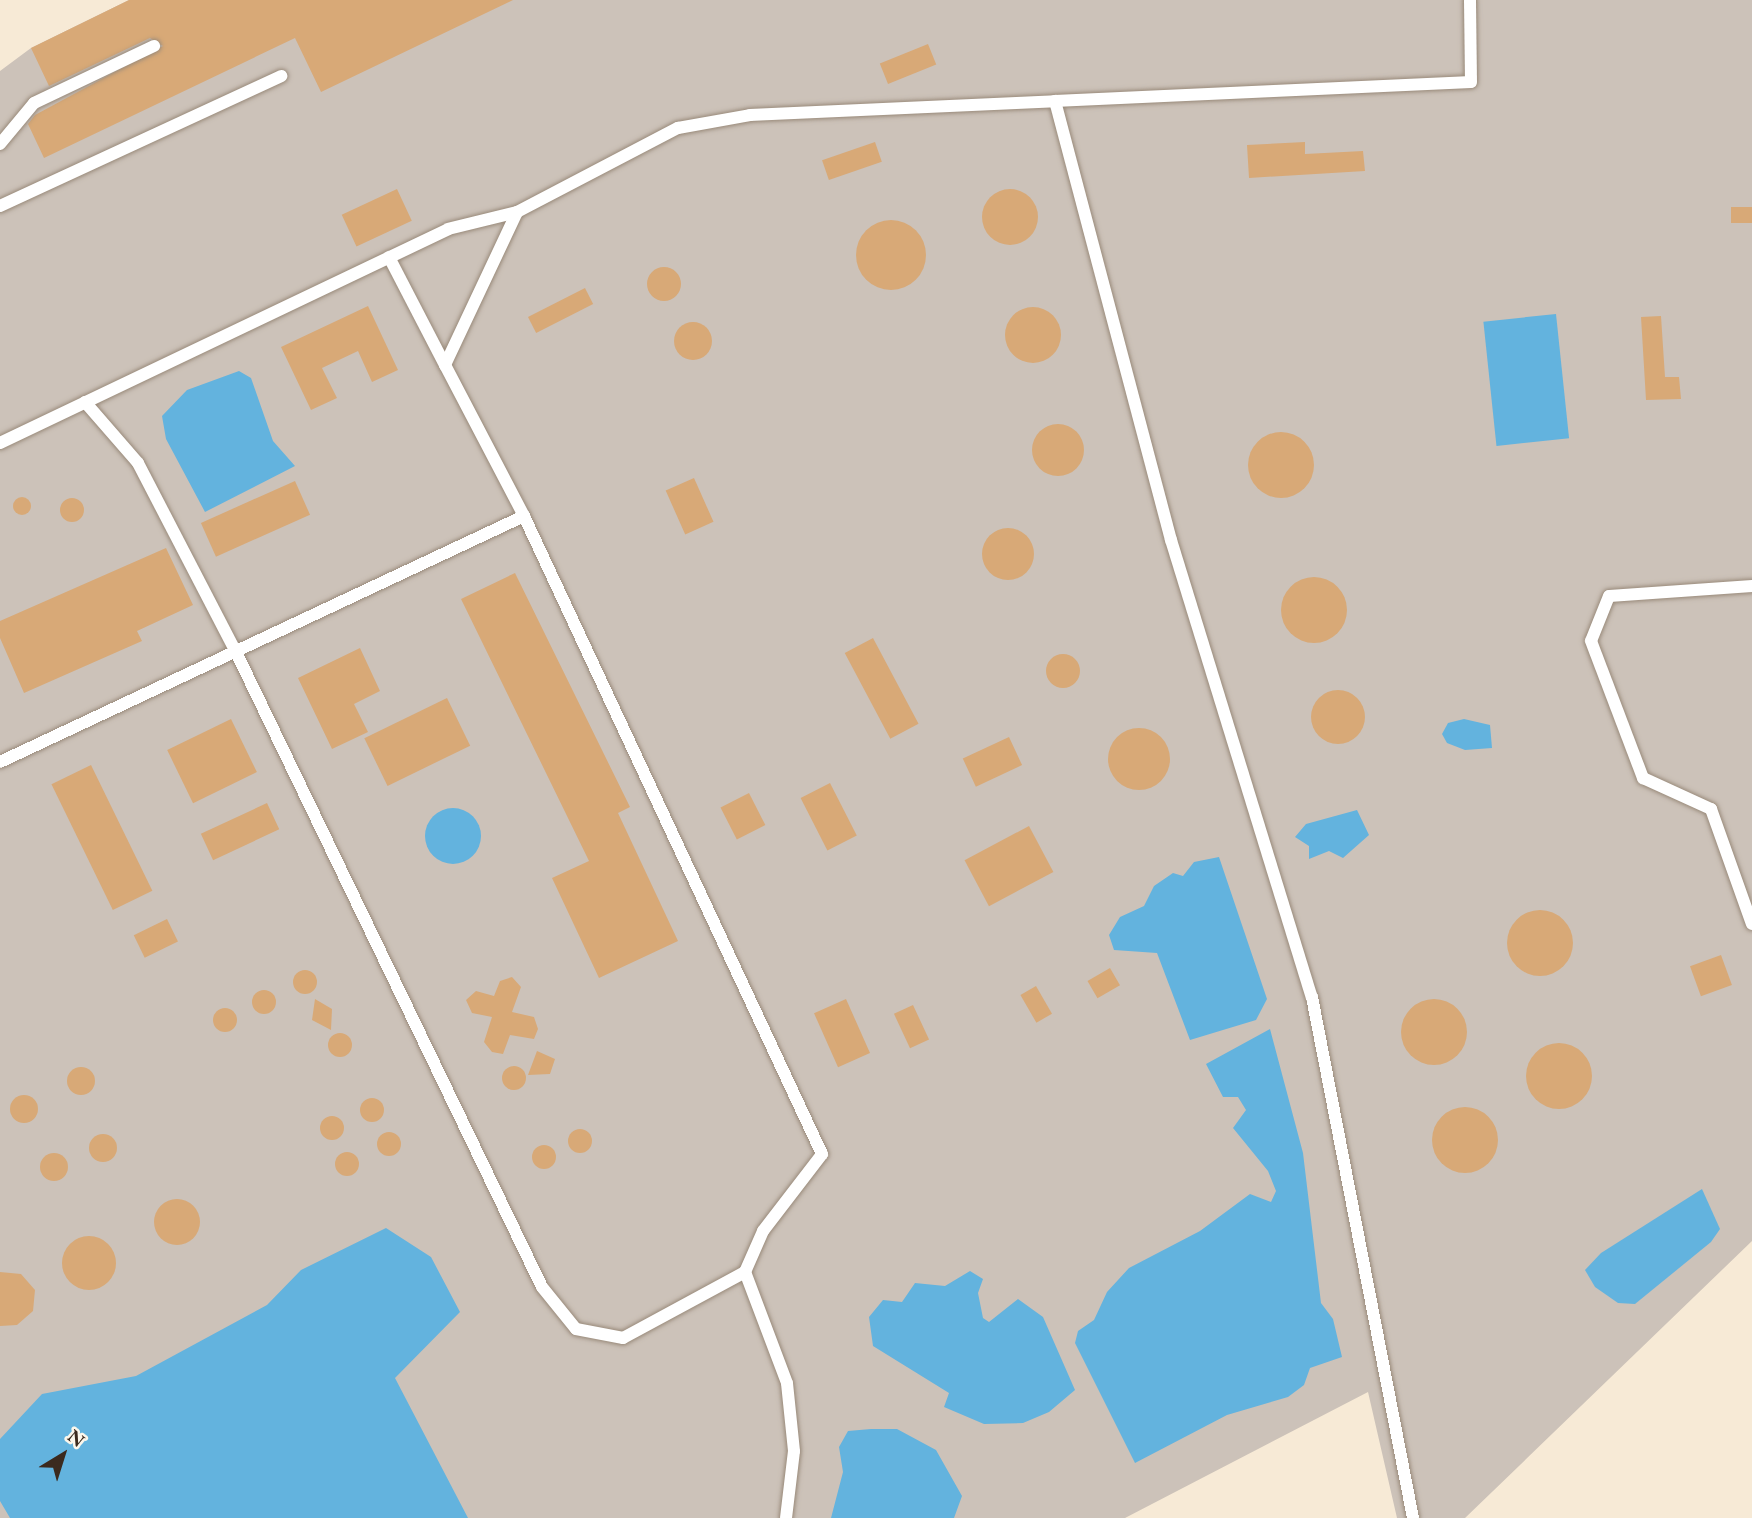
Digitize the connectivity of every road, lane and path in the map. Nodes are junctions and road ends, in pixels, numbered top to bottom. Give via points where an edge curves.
1 (1470, 0) edge
2 (154, 46) dead end
3 (281, 76) dead end
4 (1055, 101) junction
5 (0, 144) edge
6 (0, 206) edge
7 (517, 212) junction
8 (389, 257) junction
9 (445, 365) junction
10 (85, 402) junction
11 (0, 443) edge
12 (524, 516) junction
13 (1752, 586) edge
14 (236, 652) junction
15 (0, 762) edge
16 (1752, 924) edge
17 (745, 1272) junction
18 (786, 1518) edge
19 (1413, 1518) edge

1 - 4 lane via 1471,82
2 - 5 lane via 34,103
3 - 6 lane
4 - 7 lane via 750,115 678,128
4 - 19 lane via 1171,540 1312,997
7 - 8 lane via 448,229
7 - 9 lane
8 - 9 lane
8 - 10 lane
9 - 12 lane
10 - 11 lane
10 - 14 lane via 138,463
12 - 14 lane
12 - 17 lane via 822,1154 763,1231
13 - 16 lane via 1609,596 1591,641 1643,778 1711,809
14 - 15 lane
14 - 17 lane via 542,1287 576,1329 623,1338
17 - 18 lane via 788,1383 794,1451

